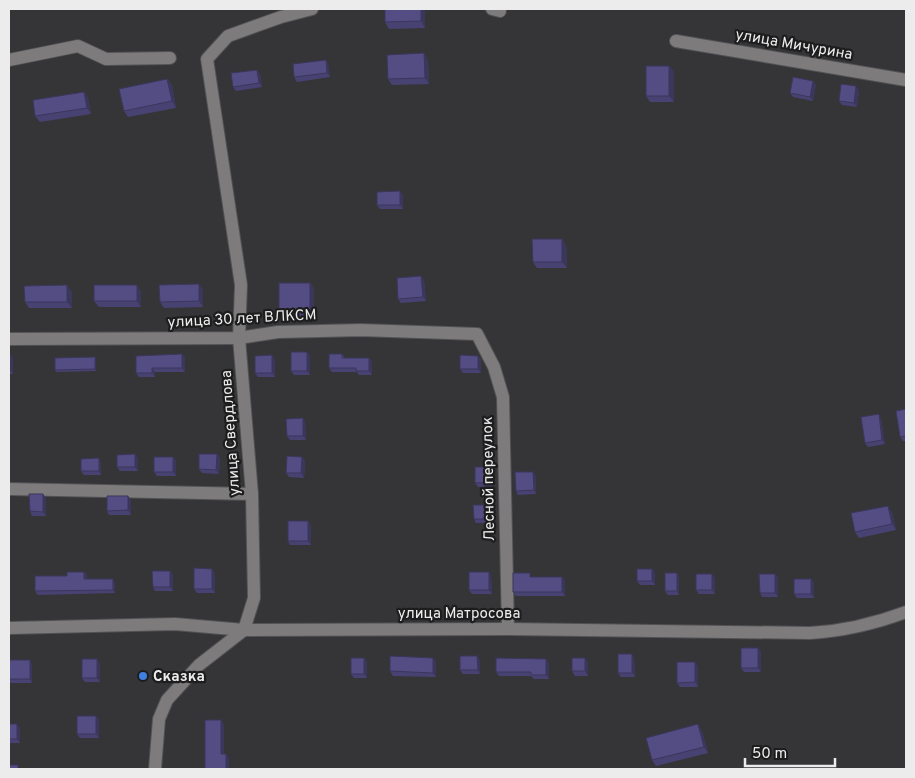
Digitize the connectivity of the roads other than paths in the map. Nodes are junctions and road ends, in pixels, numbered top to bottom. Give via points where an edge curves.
1 (312, 9) edge
2 (676, 41) dead end
3 (170, 58) dead end
4 (9, 60) edge
5 (906, 80) edge
6 (477, 334) joint
7 (239, 338) junction
8 (9, 339) edge
9 (9, 489) edge
10 (252, 494) junction
11 (906, 612) edge
12 (9, 628) edge
13 (244, 630) junction
14 (508, 630) junction
15 (155, 769) edge

1 - 7 street, улица Свердлова via 228,36 207,59 241,285
2 - 5 street, улица Мичурина
3 - 4 street via 106,59 78,46
6 - 7 street, улица 30 лет ВЛКСМ via 287,331
6 - 14 street, Лесной переулок via 494,367 503,397
7 - 8 street, улица 30 лет ВЛКСМ
7 - 10 street, улица Свердлова
9 - 10 street
10 - 13 street, улица Свердлова via 254,598
11 - 14 street, улица Матросова via 843,631 810,633
12 - 13 street, улица Матросова via 175,624
13 - 14 street, улица Матросова
13 - 15 street via 199,665 167,700 159,718

